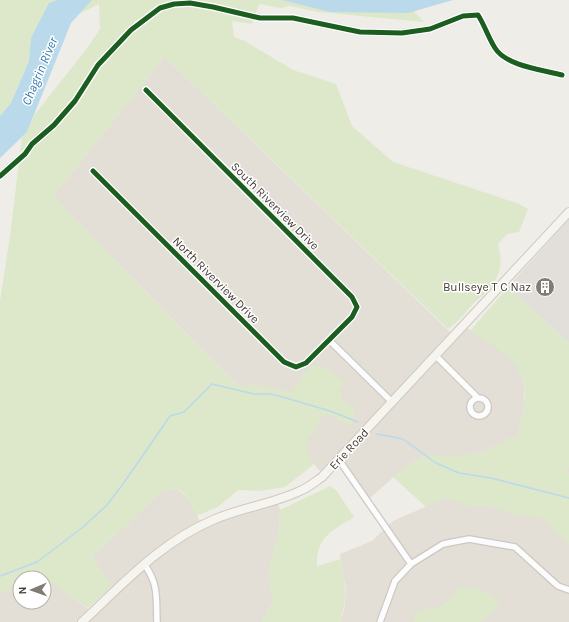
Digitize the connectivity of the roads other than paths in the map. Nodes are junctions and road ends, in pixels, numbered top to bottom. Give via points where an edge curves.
1 (562, 75) dead end
2 (146, 90) dead end
3 (93, 171) dead end
4 (0, 176) edge
5 (569, 212) edge
6 (329, 340) junction
7 (436, 356) junction
8 (478, 398) dead end
9 (392, 402) junction
10 (339, 460) junction
11 (144, 564) junction
12 (411, 564) junction
13 (569, 590) edge
14 (82, 622) edge
15 (157, 622) edge
16 (380, 622) edge

1 - 4 street via 530,68 505,58 495,49 478,15 463,16 430,29 402,33 360,32 293,18 260,18 190,3 174,4 160,8 131,30 98,65 75,101 54,125
2 - 6 street, South Riverview Drive via 352,297 355,312
3 - 6 street, North Riverview Drive via 284,362 290,366 301,366
5 - 7 street, Erie Road
6 - 9 street
7 - 8 street
7 - 9 street, Erie Road
9 - 10 street, Erie Road
10 - 11 street, Erie Road via 322,477 303,490 213,520 182,536
10 - 12 street
11 - 14 street, Erie Road
11 - 15 street via 156,585
12 - 13 street via 443,544 469,539 515,547 558,586
12 - 16 street via 395,581

